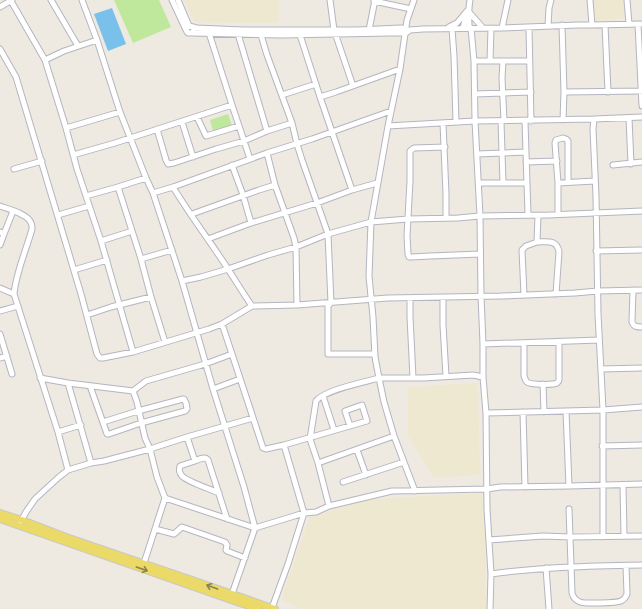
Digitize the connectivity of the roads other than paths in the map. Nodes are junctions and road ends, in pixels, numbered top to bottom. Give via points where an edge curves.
1 (11, 0) edge
2 (51, 0) edge
3 (82, 0) edge
4 (172, 0) edge
5 (178, 0) edge
6 (330, 0) edge
7 (414, 0) edge
8 (470, 0) edge
9 (508, 0) edge
10 (551, 0) edge
11 (590, 0) edge
12 (628, 0) edge
13 (374, 1) edge
14 (396, 3) edge
15 (0, 7) edge
16 (411, 9) junction
17 (468, 10) junction
18 (629, 24) junction
19 (640, 24) edge
20 (562, 25) junction
21 (605, 25) junction
22 (548, 26) junction
23 (592, 26) junction
24 (529, 27) junction
25 (468, 28) junction
26 (483, 28) junction
27 (491, 28) junction
28 (502, 28) junction
29 (190, 29) junction
30 (452, 29) junction
31 (369, 30) junction
32 (440, 30) junction
33 (407, 31) junction
34 (261, 32) junction
35 (335, 32) junction
36 (209, 33) junction
37 (238, 34) junction
38 (300, 35) junction
39 (97, 40) junction
40 (78, 46) junction
41 (0, 49) edge
42 (45, 60) junction
43 (474, 61) junction
44 (490, 61) junction
45 (502, 61) junction
46 (529, 61) junction
47 (400, 69) junction
48 (316, 84) junction
49 (353, 86) junction
50 (642, 91) edge
51 (531, 92) junction
52 (564, 92) junction
53 (608, 92) junction
54 (503, 93) junction
55 (475, 94) junction
56 (282, 95) junction
57 (320, 97) junction
58 (232, 105) junction
59 (642, 106) edge
60 (391, 111) junction
61 (120, 112) junction
62 (197, 117) junction
63 (642, 117) edge
64 (629, 118) junction
65 (594, 119) junction
66 (531, 120) junction
67 (563, 120) junction
68 (475, 121) junction
69 (502, 121) junction
70 (525, 121) junction
71 (182, 122) junction
72 (456, 122) junction
73 (292, 123) junction
74 (443, 123) junction
75 (240, 126) junction
76 (388, 126) junction
77 (66, 128) junction
78 (157, 129) junction
79 (267, 131) junction
80 (332, 132) junction
81 (131, 138) junction
82 (244, 141) junction
83 (297, 144) junction
84 (445, 147) junction
85 (267, 152) junction
86 (526, 152) junction
87 (502, 153) junction
88 (477, 154) junction
89 (73, 155) junction
90 (194, 157) junction
91 (250, 159) junction
92 (42, 161) junction
93 (557, 161) junction
94 (526, 162) junction
95 (642, 162) edge
96 (631, 164) junction
97 (232, 165) junction
98 (613, 165) dead end
99 (14, 169) dead end
100 (146, 178) junction
101 (595, 181) junction
102 (568, 182) junction
103 (377, 183) junction
104 (479, 183) junction
105 (503, 183) junction
106 (527, 183) junction
107 (558, 183) junction
108 (275, 185) junction
109 (118, 187) junction
110 (173, 187) junction
111 (352, 190) junction
112 (153, 193) junction
113 (243, 195) junction
114 (86, 196) junction
115 (317, 203) junction
116 (0, 206) edge
117 (89, 206) junction
118 (13, 211) junction
119 (642, 211) edge
120 (285, 213) junction
121 (596, 213) junction
122 (192, 214) junction
123 (558, 214) junction
124 (58, 215) junction
125 (538, 215) junction
126 (480, 216) junction
127 (528, 216) junction
128 (446, 218) junction
129 (408, 219) junction
130 (370, 222) junction
131 (251, 224) junction
132 (132, 231) junction
133 (2, 233) edge
134 (328, 234) junction
135 (208, 239) junction
136 (101, 241) junction
137 (537, 242) junction
138 (0, 244) edge
139 (296, 247) junction
140 (172, 250) junction
141 (642, 250) edge
142 (596, 251) junction
143 (480, 254) junction
144 (141, 259) junction
145 (106, 260) junction
146 (228, 269) junction
147 (74, 270) junction
148 (182, 281) junction
149 (0, 288) edge
150 (632, 290) junction
151 (642, 290) edge
152 (598, 291) junction
153 (14, 294) junction
154 (556, 294) junction
155 (524, 295) junction
156 (481, 296) junction
157 (150, 297) junction
158 (410, 298) junction
159 (443, 298) junction
160 (372, 299) junction
161 (331, 303) junction
162 (120, 304) junction
163 (297, 305) junction
164 (18, 306) junction
165 (252, 306) junction
166 (0, 311) edge
167 (87, 314) junction
168 (222, 324) junction
169 (642, 327) edge
170 (197, 333) junction
171 (0, 334) edge
172 (599, 340) junction
173 (165, 342) junction
174 (559, 342) junction
175 (524, 343) junction
176 (483, 344) junction
177 (133, 352) junction
178 (232, 354) junction
179 (375, 354) junction
180 (6, 356) junction
181 (0, 358) edge
182 (205, 364) junction
183 (642, 368) edge
184 (601, 369) junction
185 (12, 374) dead end
186 (446, 376) junction
187 (483, 377) junction
188 (40, 378) junction
189 (379, 378) junction
190 (413, 378) junction
191 (240, 380) junction
192 (68, 383) junction
193 (543, 384) junction
194 (90, 386) junction
195 (213, 389) junction
196 (133, 391) junction
197 (323, 396) junction
198 (642, 407) edge
199 (603, 410) junction
200 (138, 411) junction
201 (566, 411) junction
202 (523, 412) junction
203 (544, 412) junction
204 (486, 413) junction
205 (253, 418) junction
206 (103, 422) junction
207 (141, 423) junction
208 (81, 425) junction
209 (225, 426) junction
210 (350, 426) junction
211 (334, 430) junction
212 (58, 432) junction
213 (394, 436) junction
214 (187, 437) junction
215 (310, 437) junction
216 (284, 445) junction
217 (642, 445) edge
218 (602, 446) junction
219 (150, 449) junction
220 (357, 450) junction
221 (195, 461) junction
222 (404, 462) junction
223 (91, 463) junction
224 (318, 463) junction
225 (68, 470) junction
226 (366, 475) junction
227 (343, 482) dead end
228 (642, 484) edge
229 (603, 485) junction
230 (623, 485) junction
231 (569, 486) junction
232 (526, 487) junction
233 (487, 489) junction
234 (415, 491) junction
235 (219, 493) junction
236 (165, 498) junction
237 (329, 506) junction
238 (569, 509) dead end
239 (0, 513) edge
240 (304, 513) junction
241 (0, 519) edge
242 (227, 519) junction
243 (20, 522) junction
244 (255, 528) junction
245 (155, 529) junction
246 (624, 536) junction
247 (642, 536) edge
248 (571, 537) junction
249 (603, 537) junction
250 (489, 540) junction
251 (245, 558) junction
252 (144, 563) junction
253 (642, 565) edge
254 (626, 566) junction
255 (572, 567) junction
256 (546, 568) junction
257 (491, 574) junction
258 (232, 594) junction
259 (274, 608) edge
260 (258, 609) edge
261 (490, 609) edge
262 (549, 609) edge

1 - 15 street
1 - 42 street
2 - 40 street
3 - 39 street
4 - 29 street
5 - 29 street
6 - 35 street
7 - 16 street
8 - 17 street
9 - 28 street
10 - 22 street
11 - 23 street
12 - 18 street
13 - 14 street
13 - 31 street
14 - 16 street
16 - 33 street
17 - 25 street
17 - 26 street
17 - 32 street via 454,25
18 - 19 street
18 - 21 street
19 - 50 street
20 - 22 street
20 - 23 street
20 - 52 street
21 - 23 street
21 - 53 street
22 - 24 street
24 - 28 street
24 - 46 street
25 - 26 street
25 - 30 street
25 - 43 street
26 - 27 street
27 - 28 street
27 - 44 street
29 - 34 street
29 - 36 street
30 - 32 street
30 - 72 street
31 - 33 street
31 - 35 street
32 - 33 street
33 - 35 street
33 - 47 street
34 - 35 street
34 - 37 street
34 - 38 street
34 - 56 street
35 - 38 street
35 - 49 street
36 - 37 street
36 - 58 street
37 - 79 street
38 - 48 street
39 - 40 street
39 - 61 street
40 - 42 street
41 - 92 street via 16,77
42 - 77 street
43 - 44 street
43 - 55 street
44 - 45 street
45 - 46 street
45 - 54 street
46 - 51 street
47 - 49 street
47 - 60 street
48 - 56 street
48 - 57 street
49 - 57 street
50 - 53 street
50 - 59 street
51 - 54 street
51 - 66 street
52 - 53 street
52 - 67 street
54 - 55 street
54 - 69 street
55 - 68 street
56 - 73 street
57 - 80 street
58 - 62 street
58 - 75 street
60 - 76 street
60 - 80 street
61 - 77 street
61 - 81 street
62 - 71 street
62 - 75 street via 206,136
63 - 64 street
64 - 65 street
64 - 96 street
65 - 67 street
65 - 101 street
66 - 67 street
66 - 70 street
68 - 69 street
68 - 72 street
68 - 88 street
69 - 70 street
69 - 87 street
70 - 86 street
71 - 78 street
71 - 90 street
72 - 74 street
73 - 79 street
73 - 83 street
74 - 76 street
74 - 84 street
75 - 82 street
76 - 103 street
77 - 89 street
78 - 81 street
78 - 90 street via 168,164
79 - 82 street
80 - 83 street
80 - 111 street
81 - 89 street
81 - 100 street
82 - 90 street
82 - 91 street
83 - 85 street
83 - 115 street
84 - 128 street
84 - 129 street via 414,148 410,152
85 - 91 street
85 - 108 street
86 - 87 street
86 - 94 street
87 - 88 street
87 - 105 street
88 - 104 street
89 - 114 street
91 - 97 street
92 - 99 street
92 - 124 street
93 - 94 street
93 - 102 street via 556,140 566,139
93 - 107 street
94 - 106 street
95 - 96 street
96 - 98 street
97 - 110 street
97 - 113 street
100 - 109 street
100 - 112 street
101 - 102 street
101 - 121 street
102 - 107 street
103 - 111 street
103 - 130 street
104 - 105 street
104 - 126 street
105 - 106 street
106 - 127 street
107 - 123 street
108 - 113 street
108 - 120 street
109 - 114 street
109 - 132 street
110 - 112 street
110 - 122 street
111 - 115 street
112 - 140 street
113 - 122 street
113 - 131 street
114 - 117 street
115 - 120 street
115 - 134 street
116 - 118 street
117 - 124 street
117 - 136 street
118 - 133 street
118 - 153 street via 26,216 32,229 18,272
119 - 121 street
120 - 131 street
120 - 139 street
121 - 123 street
121 - 142 street
122 - 135 street
123 - 125 street
124 - 147 street
125 - 127 street
125 - 137 street
126 - 127 street
126 - 128 street
126 - 143 street
128 - 129 street
129 - 130 street
129 - 143 street via 409,257
130 - 134 street
130 - 160 street via 369,276
131 - 135 street
132 - 136 street
132 - 144 street
133 - 138 street
134 - 139 street
134 - 161 street
135 - 146 street
136 - 145 street
137 - 154 street via 553,243 558,248
137 - 155 street via 522,250
139 - 146 street
139 - 163 street
140 - 144 street
140 - 148 street
141 - 142 street
142 - 152 street
143 - 156 street
144 - 157 street
145 - 147 street
145 - 162 street
146 - 148 street
146 - 165 street
147 - 167 street
148 - 170 street
149 - 153 street
150 - 151 street
150 - 152 street
150 - 169 street via 632,322 635,326
152 - 154 street
152 - 172 street
153 - 164 street
154 - 155 street
155 - 156 street
156 - 159 street
156 - 176 street
157 - 162 street
157 - 173 street
158 - 159 street
158 - 160 street
158 - 190 street
159 - 186 street
160 - 161 street
160 - 179 street
161 - 163 street
161 - 179 street via 328,306 328,354
162 - 167 street
162 - 177 street
163 - 165 street
164 - 166 street
164 - 188 street
165 - 168 street
167 - 177 street via 100,358
168 - 170 street
168 - 178 street
170 - 173 street
170 - 182 street
171 - 180 street
172 - 174 street
172 - 184 street
173 - 177 street
174 - 175 street
174 - 193 street via 559,380 556,383
175 - 176 street
175 - 193 street via 526,381
176 - 187 street
178 - 182 street
178 - 191 street
179 - 189 street
180 - 181 street
180 - 185 street
182 - 195 street
182 - 196 street via 146,381
183 - 184 street
184 - 199 street
186 - 187 street
186 - 190 street
187 - 204 street
188 - 192 street
188 - 212 street
189 - 190 street
189 - 197 street
189 - 213 street
191 - 195 street
191 - 205 street
192 - 194 street
192 - 208 street
193 - 203 street
194 - 196 street
194 - 206 street
195 - 209 street
196 - 200 street
197 - 211 street
197 - 215 street via 316,401
198 - 199 street
199 - 201 street
199 - 218 street
200 - 206 street
200 - 207 street
200 - 207 street via 183,399 186,403 185,410
201 - 203 street
201 - 231 street
202 - 203 street
202 - 204 street
202 - 232 street
204 - 233 street
205 - 209 street
205 - 216 street via 264,448
206 - 207 street via 107,434
207 - 219 street
208 - 212 street
208 - 223 street
209 - 214 street
209 - 244 street
210 - 210 street via 367,421 362,405 345,411
210 - 211 street
211 - 215 street
212 - 225 street
213 - 220 street
213 - 222 street
214 - 219 street
214 - 221 street
215 - 216 street
215 - 224 street
216 - 240 street
217 - 218 street
218 - 229 street
219 - 223 street
219 - 236 street
220 - 224 street
220 - 226 street
221 - 235 street via 208,459
221 - 235 street via 181,465 179,471 188,480
222 - 226 street
222 - 234 street
223 - 225 street
224 - 237 street
225 - 243 street via 35,499
226 - 227 street
228 - 230 street
229 - 230 street
229 - 231 street
229 - 249 street
230 - 246 street
231 - 232 street
232 - 233 street
233 - 234 street
233 - 250 street
234 - 237 street via 392,491
235 - 242 street
236 - 242 street
236 - 245 street
237 - 240 street via 316,512
238 - 248 street
239 - 243 main road
240 - 244 street
240 - 259 street
241 - 243 main road
242 - 244 street
243 - 252 main road
243 -> 260 main road
244 - 251 street
245 - 251 street via 174,534 182,527 226,542 227,551
245 - 252 street
246 - 247 street
246 - 249 street
248 - 249 street
248 - 250 street via 543,536
248 - 255 street
250 - 257 street
251 - 258 street
258 -> 252 main road
253 - 254 street
254 - 255 street
254 - 255 street via 625,598 620,601 603,602 580,602 573,597
255 - 256 street
256 - 257 street
256 - 262 street
257 - 261 street
258 - 259 main road

